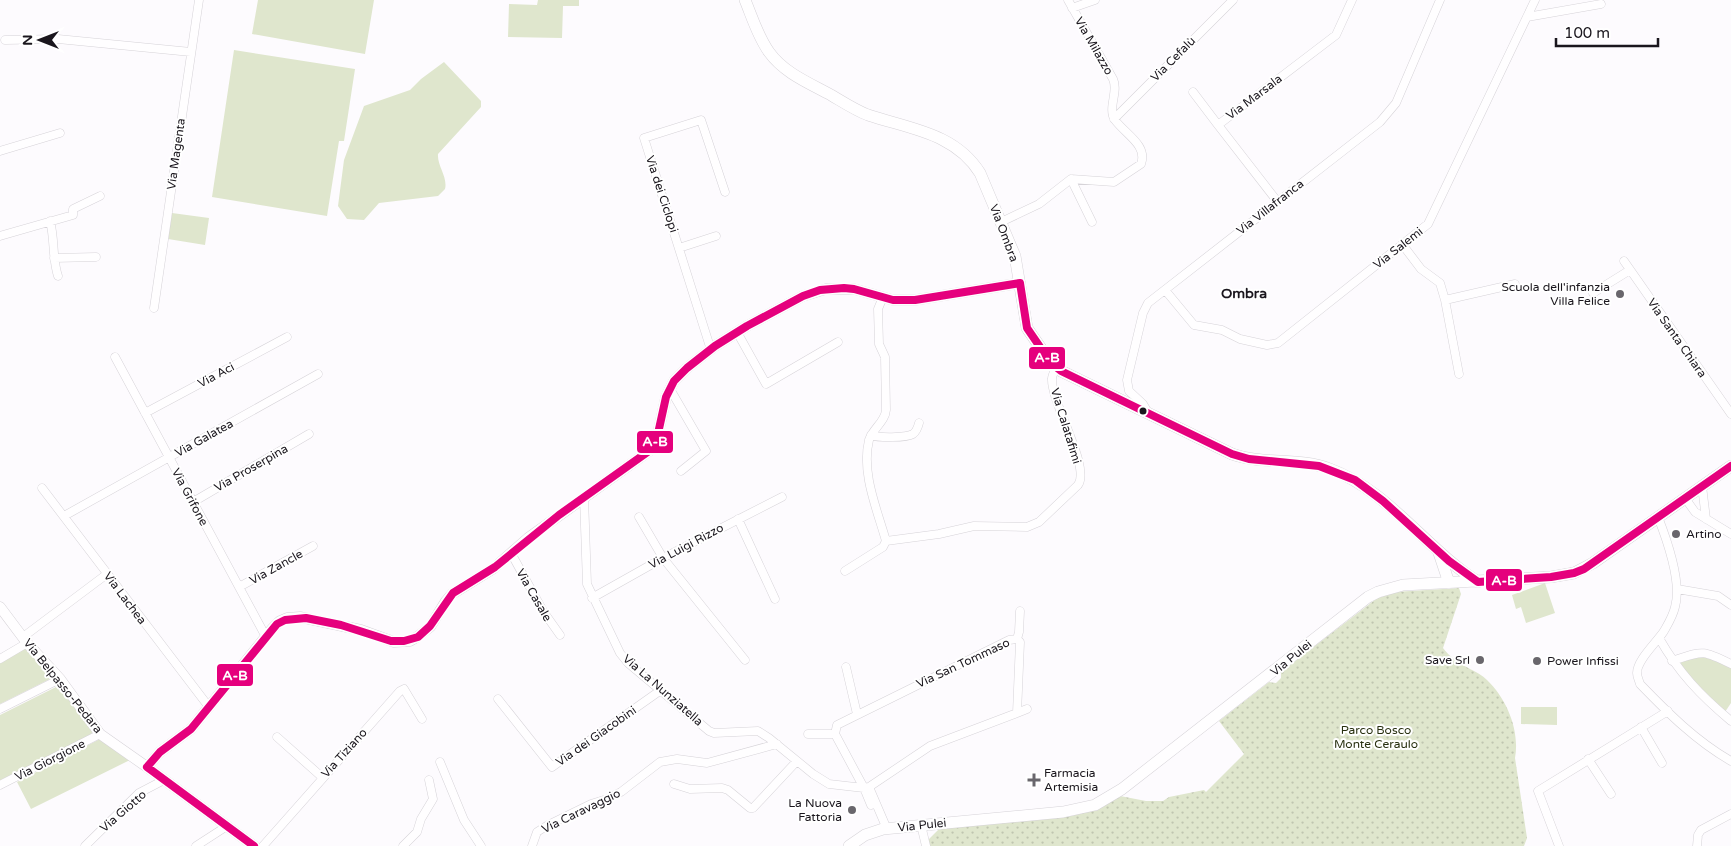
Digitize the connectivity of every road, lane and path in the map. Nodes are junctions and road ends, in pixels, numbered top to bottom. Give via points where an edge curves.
1 (199, 0) edge
2 (746, 0) edge
3 (1068, 0) edge
4 (1095, 0) edge
5 (1233, 0) edge
6 (1352, 0) edge
7 (1440, 0) edge
8 (1535, 0) edge
9 (1601, 4) dead end
10 (1072, 8) junction
11 (1527, 17) junction
12 (5, 40) dead end
13 (191, 52) junction
14 (1193, 92) dead end
15 (1114, 119) junction
16 (1218, 125) junction
17 (60, 133) dead end
18 (0, 151) edge
19 (1071, 179) junction
20 (725, 192) dead end
21 (100, 196) dead end
22 (1277, 201) junction
23 (50, 221) junction
24 (1001, 222) junction
25 (1092, 222) dead end
26 (0, 236) edge
27 (716, 236) dead end
28 (1402, 244) junction
29 (679, 248) junction
30 (96, 257) dead end
31 (54, 258) junction
32 (1624, 261) dead end
33 (1630, 270) junction
34 (58, 276) dead end
35 (1020, 283) junction
36 (1515, 284) dead end
37 (1165, 290) junction
38 (1594, 293) dead end
39 (883, 297) junction
40 (1445, 300) junction
41 (154, 308) dead end
42 (737, 332) junction
43 (286, 337) dead end
44 (838, 342) dead end
45 (711, 350) junction
46 (115, 357) dead end
47 (1056, 368) junction
48 (318, 374) dead end
49 (1459, 374) dead end
50 (670, 389) junction
51 (145, 413) junction
52 (1145, 413) junction
53 (1731, 414) edge
54 (919, 423) dead end
55 (310, 434) dead end
56 (871, 435) junction
57 (169, 457) junction
58 (1731, 466) edge
59 (681, 471) dead end
60 (1702, 486) junction
61 (42, 488) dead end
62 (782, 497) dead end
63 (584, 498) junction
64 (1685, 498) junction
65 (193, 502) junction
66 (64, 516) junction
67 (640, 517) dead end
68 (1658, 517) junction
69 (738, 518) junction
70 (1706, 519) junction
71 (1731, 534) edge
72 (886, 541) junction
73 (312, 546) dead end
74 (511, 553) junction
75 (663, 558) junction
76 (1446, 564) junction
77 (845, 571) dead end
78 (108, 574) junction
79 (1478, 582) junction
80 (1449, 583) junction
81 (1429, 584) junction
82 (240, 587) junction
83 (1677, 589) junction
84 (592, 598) junction
85 (775, 599) dead end
86 (1731, 605) edge
87 (0, 606) edge
88 (1020, 611) dead end
89 (560, 635) dead end
90 (266, 637) junction
91 (1659, 638) junction
92 (25, 640) junction
93 (1017, 640) junction
94 (0, 659) edge
95 (745, 660) dead end
96 (1672, 661) junction
97 (1731, 664) edge
98 (846, 667) dead end
99 (60, 679) junction
100 (662, 690) junction
101 (498, 699) dead end
102 (209, 707) junction
103 (0, 709) edge
104 (1027, 709) dead end
105 (1668, 711) junction
106 (1017, 713) junction
107 (857, 714) junction
108 (422, 719) dead end
109 (1731, 721) edge
110 (1641, 727) junction
111 (100, 734) junction
112 (808, 734) dead end
113 (835, 734) junction
114 (277, 737) dead end
115 (777, 744) junction
116 (1588, 759) junction
117 (797, 761) junction
118 (1731, 761) edge
119 (440, 762) dead end
120 (1662, 763) dead end
121 (147, 767) junction
122 (323, 778) junction
123 (164, 780) junction
124 (429, 780) dead end
125 (674, 784) dead end
126 (0, 785) edge
127 (866, 788) junction
128 (1611, 794) dead end
129 (1731, 814) edge
130 (921, 825) junction
131 (227, 826) junction
132 (885, 829) junction
133 (85, 846) edge
134 (196, 846) edge
135 (254, 846) edge
136 (263, 846) edge
137 (403, 846) edge
138 (481, 846) edge
139 (532, 846) edge
140 (849, 846) edge
141 (926, 846) edge
142 (1559, 846) edge
143 (1697, 846) edge

1 - 13 street, Via Magenta
2 - 24 main road, Via Ombra via 764,44 786,69 863,113 932,134 962,150 980,173
3 - 10 street, Via Milazzo
4 - 10 street
5 - 15 street, Via Cefalù
6 - 16 street, Via Marsala via 1336,35
7 - 22 street, Via Villafranca via 1396,103 1389,112
8 - 11 street, Via Salemi
9 - 11 street
10 - 15 street, Via Milazzo via 1115,84
11 - 28 street, Via Salemi via 1428,224
12 - 13 street via 58,39
13 - 41 street, Via Magenta
14 - 16 street
15 - 19 street via 1141,148 1141,164 1114,182
16 - 22 street, Via Marsala
17 - 18 street
19 - 24 street via 1039,204
19 - 25 street
20 - 29 street, Via dei Ciclopi via 702,120 644,138
21 - 23 street via 73,209 73,215
22 - 37 street, Via Villafranca
23 - 26 street
23 - 31 street
24 - 35 main road, Via Ombra
27 - 29 street
28 - 37 street, Via Salemi via 1273,346 1240,340 1222,330 1194,325
28 - 40 street via 1421,269 1440,283
29 - 45 street, Via dei Ciclopi
30 - 31 street
31 - 34 street
32 - 33 street, Via Santa Chiara
33 - 38 street
33 - 53 street, Via Santa Chiara
35 - 39 street via 915,300
35 - 47 main road, Via Ombra via 1027,328
36 - 40 street
37 - 52 street, Via Villafranca via 1145,308 1127,380 1129,392 1143,404
39 - 42 street via 854,288 820,290
39 - 56 street via 878,309 879,344 885,357 886,415
40 - 49 street
42 - 44 street via 766,384
42 - 45 street
43 - 51 street, Via Aci
45 - 50 street via 687,368
46 - 51 street, Via Grifone
47 - 52 main road, Via Ombra
47 - 72 street, Via Calatafimi via 1052,384 1074,445 1081,477 1078,485 1039,522 1027,527 974,526
48 - 57 street, Via Galatea
50 - 59 street via 706,451
50 - 63 street via 657,438 648,451
51 - 57 street, Via Grifone
52 - 76 main road, Via Ombra via 1240,457 1309,464 1340,473 1367,488 1438,551
54 - 56 street via 915,432 908,436 877,438
55 - 65 street, Via Proserpina
56 - 72 street via 867,466
57 - 65 street, Via Grifone
57 - 66 street, Via Galatea
58 - 60 main road, Via Pulei
60 - 64 main road, Via Pulei
60 - 70 street
61 - 66 street, Via Lachea
62 - 69 street, Via Luigi Rizzo
63 - 74 street
63 - 84 street, Via La Nunziatella via 587,584
64 - 68 main road, Via Pulei
64 - 70 street
65 - 82 street, Via Grifone
66 - 78 street, Via Lachea
67 - 75 street
68 - 79 main road, Via Pulei via 1574,573
68 - 83 street via 1669,546
69 - 75 street, Via Luigi Rizzo
69 - 85 street
70 - 71 street
72 - 77 street via 883,547
73 - 82 street, Via Zancle
74 - 89 street, Via Casale via 542,611
74 - 90 street via 494,568 452,594 430,627 410,641 386,640 361,630 300,617 280,621
75 - 84 street, Via Luigi Rizzo
75 - 95 street
76 - 79 main road
76 - 80 main road
76 - 81 main road
78 - 92 street
78 - 102 street, Via Lachea
79 - 80 main road, Via Pulei
80 - 81 main road, Via Pulei
81 - 130 main road, Via Pulei via 1396,587 1368,598 1122,790 1095,805 1063,812
82 - 90 street, Via Grifone
83 - 86 street via 1718,596
83 - 91 street via 1675,610
84 - 100 street, Via La Nunziatella via 620,653
87 - 92 street, Via Belpasso-Pedara
88 - 93 street
90 - 102 street
91 - 96 street
91 - 105 street via 1636,672 1640,684
92 - 94 street
92 - 99 street, Via Belpasso-Pedara
93 - 106 street, Via San Tommaso via 1020,642
93 - 107 street, Via San Tommaso via 1009,640
96 - 97 street via 1708,652
96 - 109 street via 1694,688
98 - 107 street
99 - 103 street
99 - 111 street, Via Belpasso-Pedara
100 - 101 street, Via dei Giacobini via 552,767
100 - 115 street, Via La Nunziatella via 714,733 755,730
102 - 121 street via 191,729 160,752
104 - 106 street
105 - 110 street
105 - 118 street via 1706,745
106 - 127 street via 930,746
107 - 113 street, Via San Tommaso via 837,725
108 - 122 street, Via Tiziano via 404,689 400,691
110 - 116 street
110 - 120 street
111 - 121 street, Via Belpasso-Pedara
111 - 126 street, Via Giorgione
112 - 113 street
113 - 127 street
114 - 122 street
115 - 117 street, Via La Nunziatella
115 - 139 street, Via Caravaggio via 707,763 677,758 660,762 621,792 537,832
116 - 128 street
116 - 142 street via 1538,790
117 - 125 street via 753,808 722,788 690,790
117 - 127 street, Via La Nunziatella via 829,784
119 - 138 street via 461,814
121 - 123 street, Via Belpasso-Pedara
122 - 136 street, Via Tiziano
123 - 131 street, Via Belpasso-Pedara
123 - 133 street, Via Giotto via 139,793
124 - 137 street via 433,799 420,819 417,832
127 - 132 street
129 - 143 street via 1701,830
130 - 132 main road, Via Pulei
130 - 141 street
131 - 134 street
131 - 135 street, Via Belpasso-Pedara
132 - 140 main road, Via Pulei via 865,835

